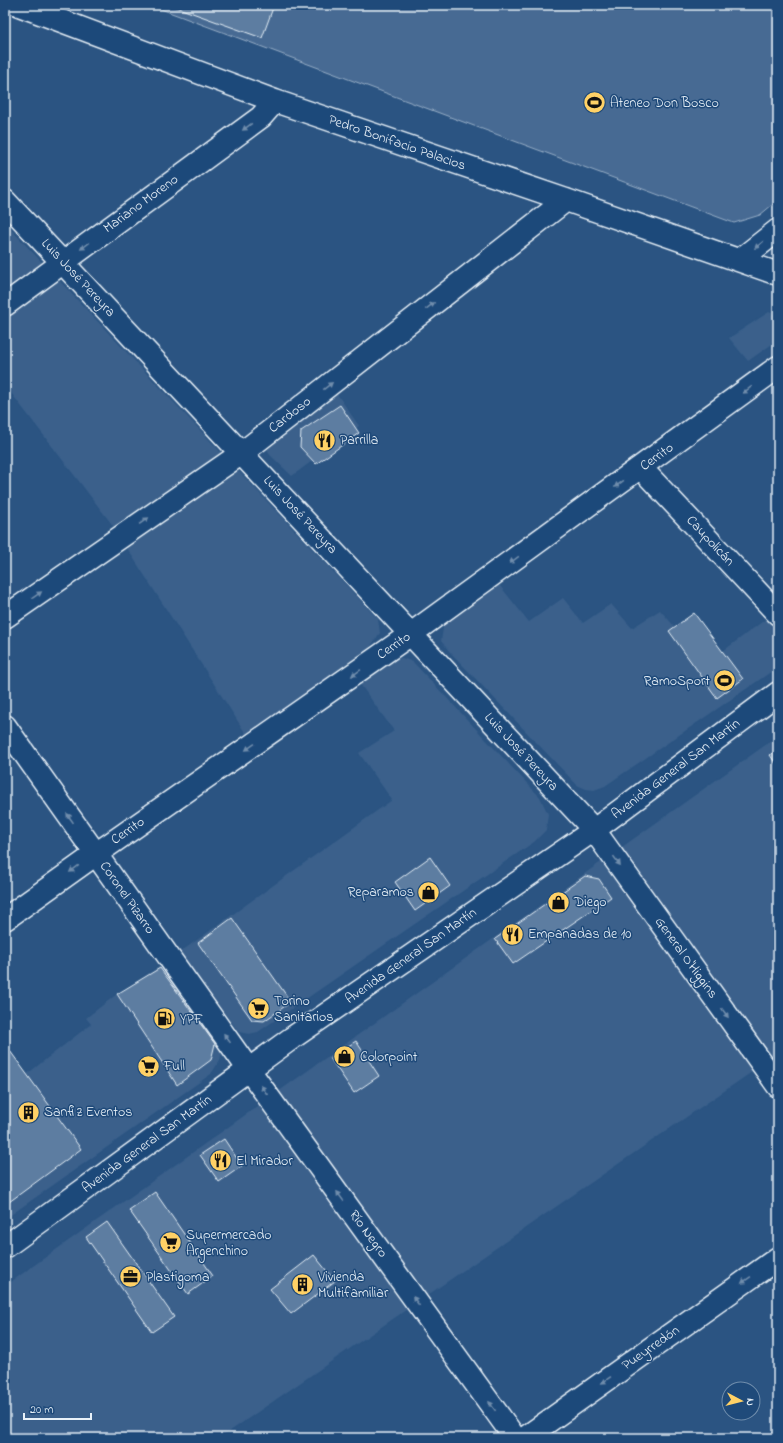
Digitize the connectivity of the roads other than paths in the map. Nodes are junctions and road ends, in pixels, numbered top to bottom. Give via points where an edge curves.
1 (19, 5) edge
2 (275, 101) junction
3 (566, 200) junction
4 (5, 201) edge
5 (778, 230) edge
6 (740, 260) junction
7 (63, 262) junction
8 (778, 274) edge
9 (5, 305) edge
10 (778, 367) edge
11 (242, 453) junction
12 (642, 468) junction
13 (778, 614) edge
14 (5, 617) edge
15 (411, 634) junction
16 (778, 694) edge
17 (5, 726) edge
18 (594, 830) junction
19 (96, 854) junction
20 (5, 919) edge
21 (249, 1070) junction
22 (776, 1078) edge
23 (5, 1247) edge
24 (778, 1258) edge
25 (515, 1438) edge
26 (525, 1438) edge

1 - 2 street, Pedro Bonifacio Palacios
2 - 3 street, Pedro Bonifacio Palacios
2 -> 7 street, Mariano Moreno via 261,117
3 - 6 street, Pedro Bonifacio Palacios
11 -> 3 street, Cardoso
4 - 7 street, Luis José Pereyra
5 -> 6 street
6 - 8 street, Pedro Bonifacio Palacios
7 - 9 street, Mariano Moreno
7 - 11 street, Luis José Pereyra
10 -> 12 street, Cerrito
14 -> 11 street, Cardoso
11 - 15 street, Luis José Pereyra
12 - 13 street, Caupolicán
12 -> 15 street, Cerrito
15 - 18 street, Luis José Pereyra
15 -> 19 street, Cerrito
16 - 18 street, Avenida General San Martín
19 -> 17 street, Coronel Pizarro
18 - 21 street, Avenida General San Martín
18 -> 22 street, General O'Higgins
19 -> 20 street, Cerrito
21 -> 19 street, Coronel Pizarro
21 - 23 street, Avenida General San Martín
25 -> 21 street, Río Negro
24 -> 26 street, Pueyrredón

